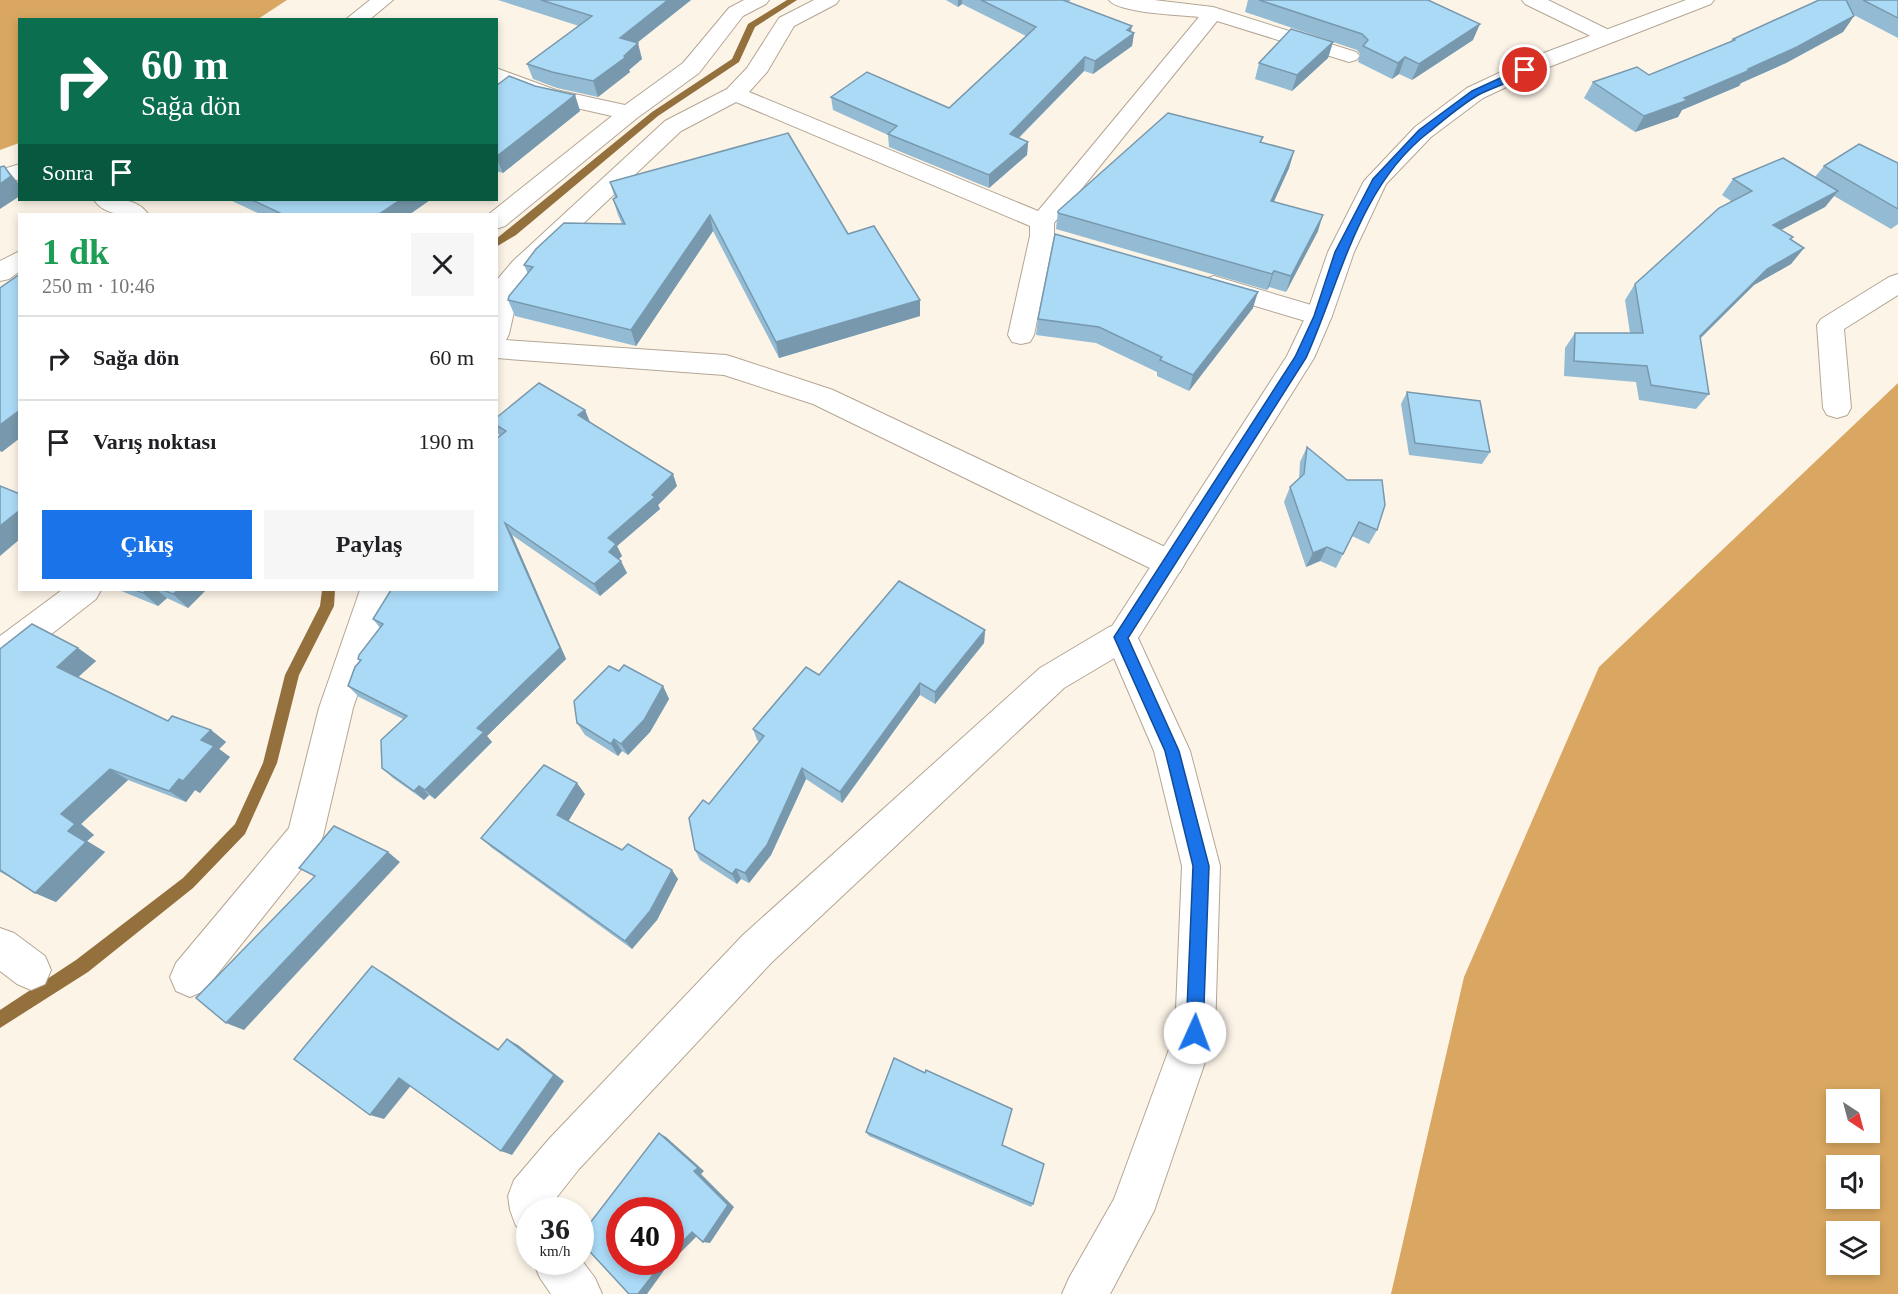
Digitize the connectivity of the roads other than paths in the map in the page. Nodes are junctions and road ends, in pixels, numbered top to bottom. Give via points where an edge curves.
1 (383, 0) edge
2 (759, 0) edge
3 (828, 0) edge
4 (1532, 0) edge
5 (1704, 0) edge
6 (1126, 1) edge
7 (1213, 13) junction
8 (358, 18) edge
9 (1606, 36) junction
10 (1349, 56) dead end
11 (498, 75) edge
12 (735, 94) junction
13 (630, 113) junction
14 (18, 172) edge
15 (0, 178) edge
16 (104, 201) edge
17 (108, 201) edge
18 (86, 213) edge
19 (134, 213) edge
20 (498, 218) edge
21 (1050, 233) junction
22 (18, 260) edge
23 (0, 273) edge
24 (1192, 279) edge
25 (1898, 283) edge
26 (1319, 316) junction
27 (498, 326) edge
28 (1021, 335) dead end
29 (498, 349) edge
30 (1837, 408) dead end
31 (1168, 563) junction
32 (84, 591) edge
33 (376, 591) edge
34 (1121, 637) junction
35 (0, 656) edge
36 (0, 947) edge
37 (31, 969) dead end
38 (190, 977) dead end
39 (530, 1197) edge
40 (565, 1275) edge
41 (579, 1294) edge
42 (1085, 1294) edge

1 - 8 street
2 - 13 street via 736,12 691,68
3 - 12 street via 786,22 756,72
4 - 9 street
5 - 9 street
6 - 7 street
7 - 10 street
7 - 21 street
9 - 26 street via 1475,93 1423,132 1376,181 1341,252
11 - 13 street via 549,95
12 - 21 street
12 - 27 street via 673,126 522,267 508,283
13 - 20 street
14 - 15 street
16 - 18 street
17 - 19 street
21 - 28 street
22 - 23 street
24 - 26 street
25 - 30 street via 1830,325
26 - 31 street via 1300,358
29 - 31 street via 726,365 823,397
31 - 34 street
32 - 35 street
33 - 38 street via 336,708 305,836
34 - 39 street via 1053,678 757,949 564,1154
34 - 42 street via 1172,751 1201,866 1195,1033 1132,1210
36 - 37 street
40 - 41 street

